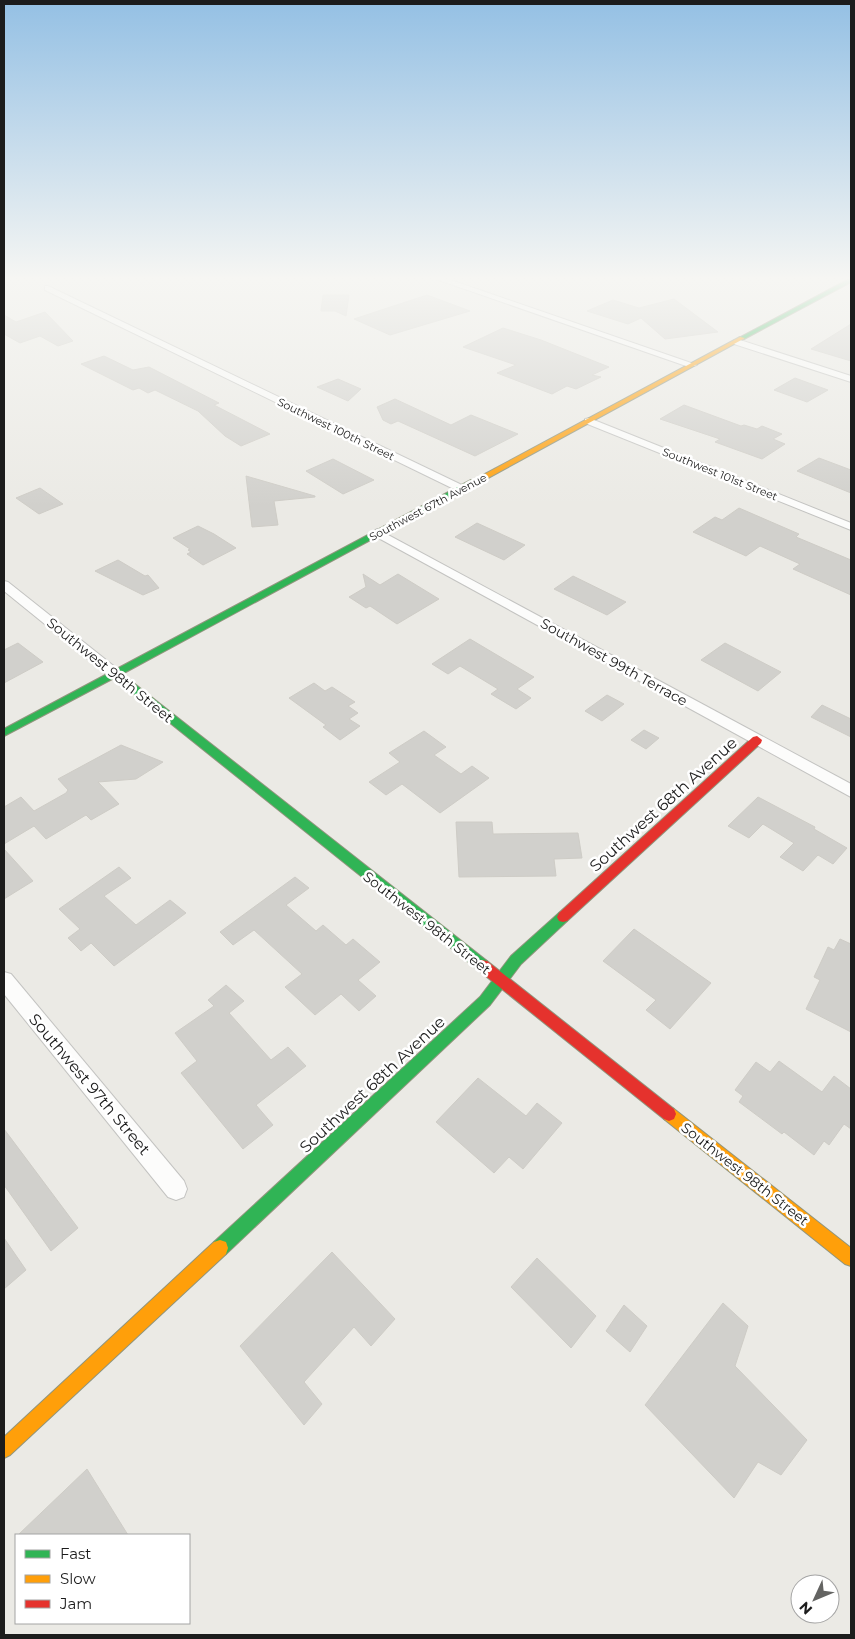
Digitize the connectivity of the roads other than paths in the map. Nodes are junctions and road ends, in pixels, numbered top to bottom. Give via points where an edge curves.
1 (183, 353) edge
2 (659, 353) edge
3 (715, 353) edge
4 (772, 353) edge
5 (692, 365) junction
6 (851, 379) edge
7 (589, 421) junction
8 (462, 489) junction
9 (851, 527) edge
10 (378, 533) junction
11 (4, 585) edge
12 (115, 674) junction
13 (4, 733) edge
14 (757, 740) junction
15 (851, 791) edge
16 (4, 980) edge
17 (501, 982) junction
18 (176, 1188) dead end
19 (851, 1258) edge
20 (4, 1449) edge

1 - 8 street, Southwest 100th Street
2 - 5 street
3 - 5 main road, Southwest 67th Avenue
4 - 6 street
5 - 7 main road, Southwest 67th Avenue
7 - 8 main road, Southwest 67th Avenue
7 - 9 street, Southwest 101st Street
8 - 10 main road, Southwest 67th Avenue
10 - 12 main road, Southwest 67th Avenue
10 - 14 street, Southwest 99th Terrace
11 - 12 street, Southwest 98th Street
12 - 13 main road, Southwest 67th Avenue
12 - 17 main road, Southwest 98th Street
14 - 15 street, Southwest 99th Terrace
14 - 17 main road, Southwest 68th Avenue via 516,960
16 - 18 street, Southwest 97th Street
17 - 19 main road, Southwest 98th Street
17 - 20 main road, Southwest 68th Avenue via 485,1001

